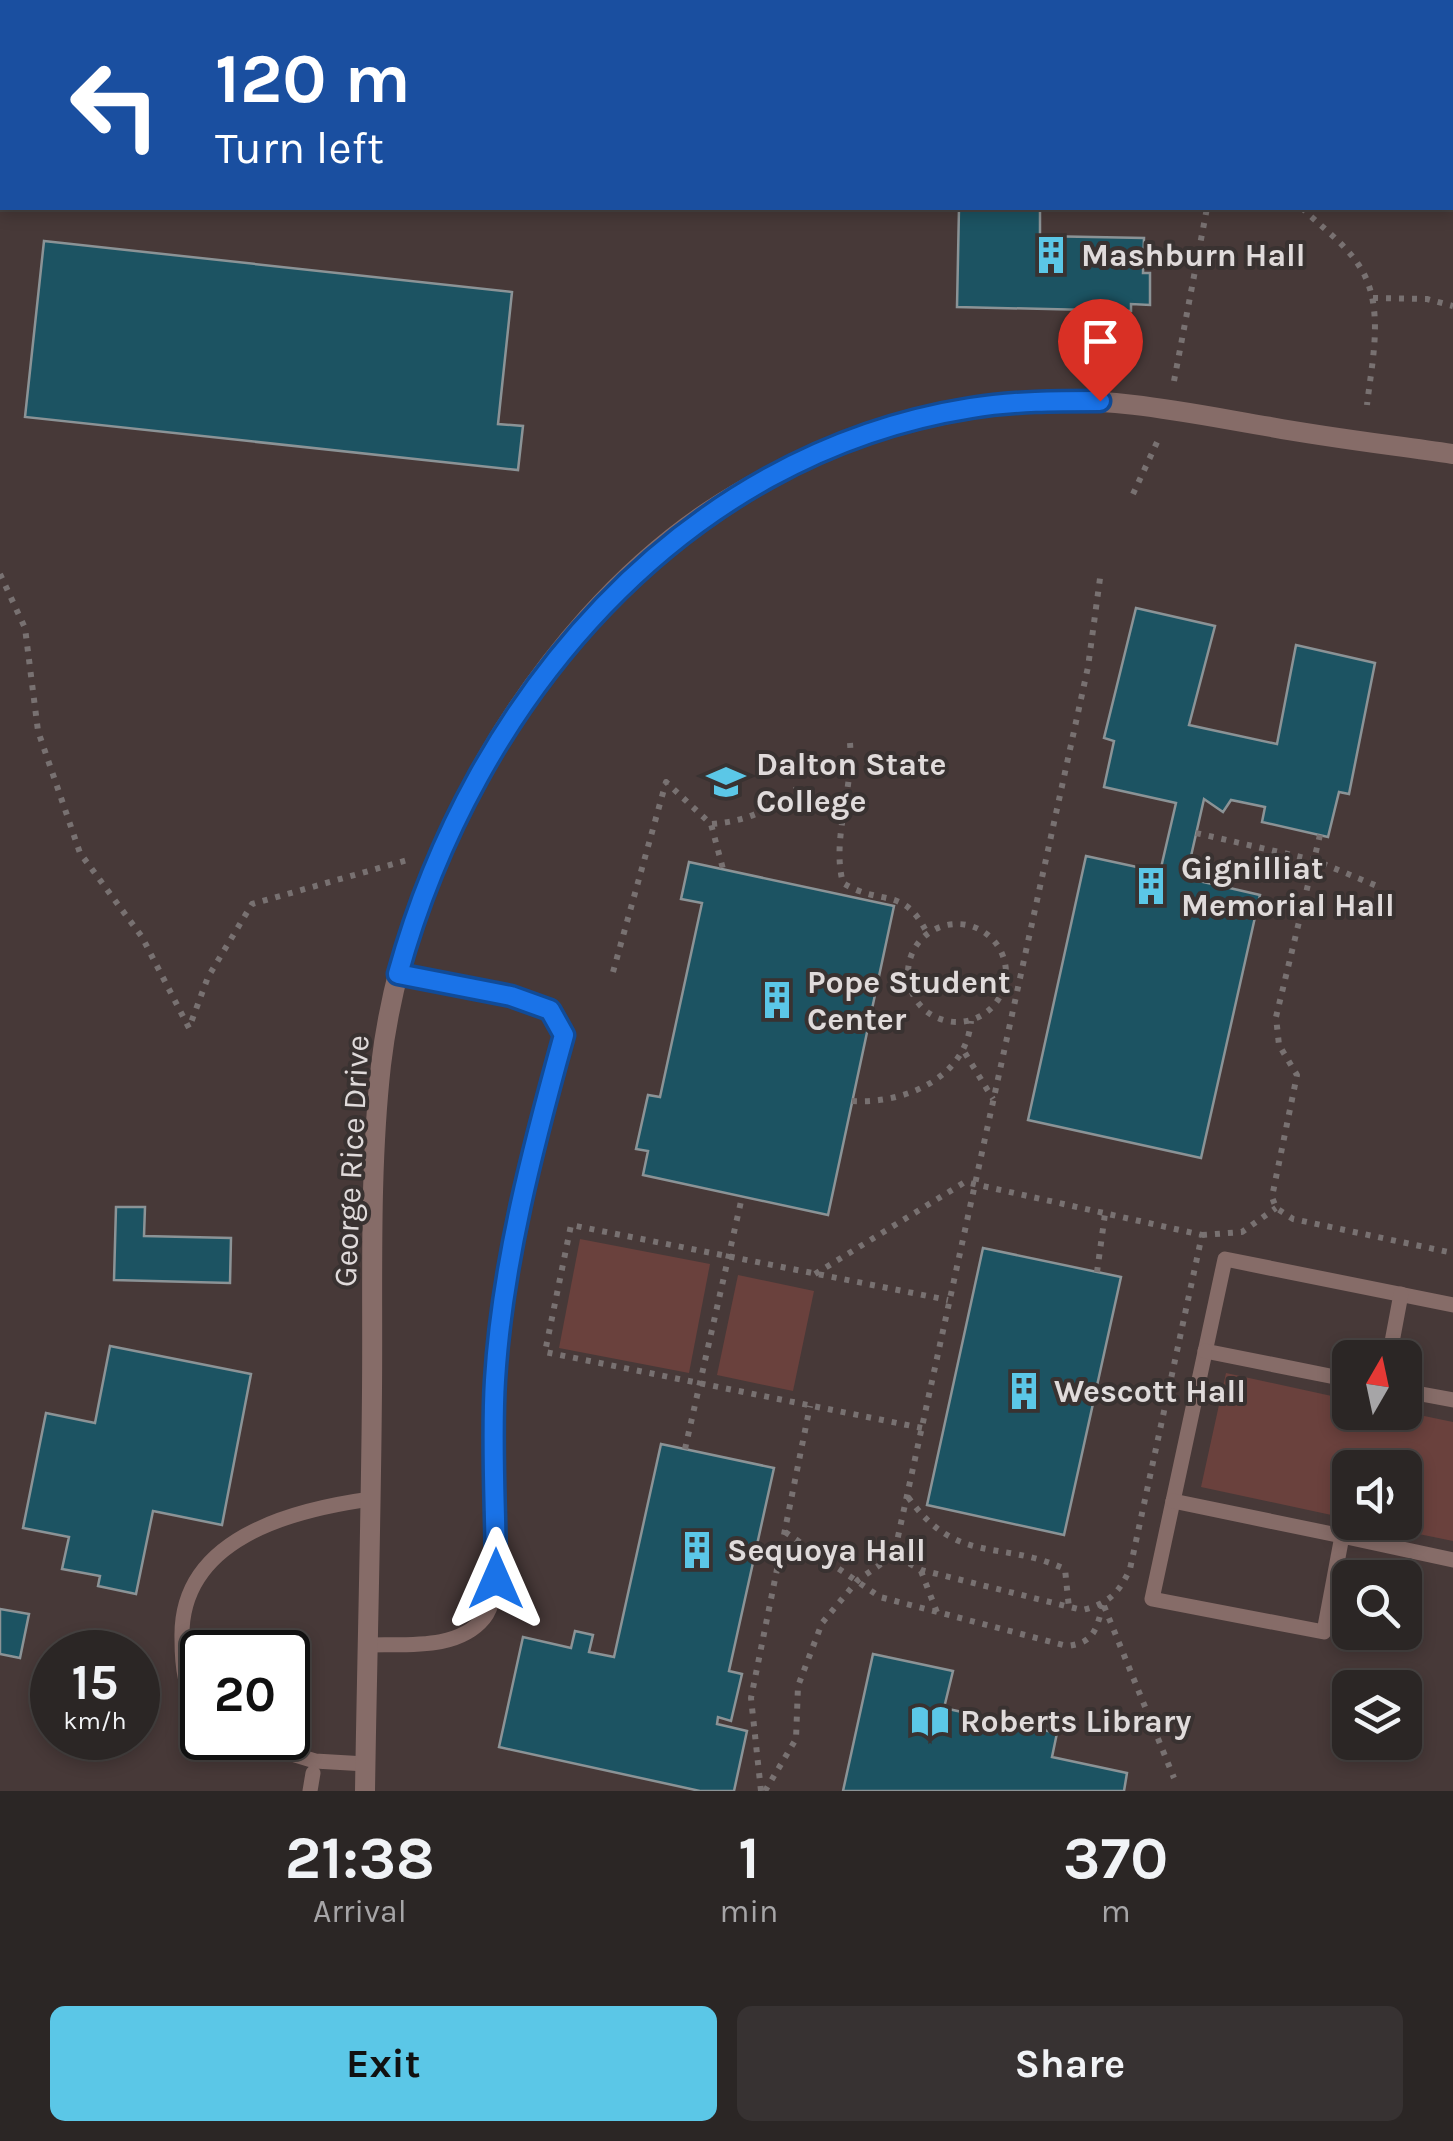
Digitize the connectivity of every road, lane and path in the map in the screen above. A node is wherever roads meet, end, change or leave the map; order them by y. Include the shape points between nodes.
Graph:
1 (1207, 210) edge
2 (1304, 210) edge
3 (1373, 298) junction
4 (1453, 306) edge
5 (1174, 381) dead end
6 (1367, 405) dead end
7 (1159, 438) dead end
8 (1453, 454) edge
9 (1133, 494) dead end
10 (1101, 571) dead end
11 (0, 574) edge
12 (850, 744) dead end
13 (796, 789) dead end
14 (711, 824) junction
15 (1196, 832) dead end
16 (1320, 835) dead end
17 (439, 853) junction
18 (1314, 860) junction
19 (723, 869) dead end
20 (1382, 888) dead end
21 (927, 933) junction
22 (613, 972) dead end
23 (398, 974) junction
24 (971, 1021) junction
25 (965, 1054) junction
26 (993, 1099) junction
27 (852, 1101) dead end
28 (974, 1184) junction
29 (742, 1197) dead end
30 (1276, 1208) junction
31 (1105, 1214) junction
32 (1202, 1235) junction
33 (1453, 1254) edge
34 (728, 1257) junction
35 (1097, 1272) dead end
36 (815, 1274) junction
37 (1401, 1294) junction
38 (948, 1300) junction
39 (1453, 1305) edge
40 (1392, 1340) edge
41 (1205, 1351) junction
42 (1332, 1376) edge
43 (700, 1382) junction
44 (1422, 1394) edge
45 (1453, 1400) edge
46 (810, 1406) junction
47 (922, 1428) junction
48 (685, 1449) dead end
49 (907, 1496) junction
50 (371, 1499) junction
51 (1173, 1501) junction
52 (785, 1532) junction
53 (1332, 1534) edge
54 (1341, 1540) edge
55 (1360, 1540) edge
56 (894, 1555) junction
57 (1453, 1560) edge
58 (920, 1570) junction
59 (858, 1580) junction
60 (1104, 1605) junction
61 (1068, 1608) junction
62 (938, 1616) junction
63 (181, 1630) edge
64 (370, 1646) junction
65 (310, 1759) edge
66 (366, 1764) junction
67 (314, 1773) dead end
68 (1174, 1778) dead end
69 (310, 1791) edge
70 (365, 1791) edge
71 (764, 1791) edge

1 - 5 path
2 - 3 path via 1358,264
3 - 4 path
3 - 6 path
7 - 9 path
8 - 17 street, George Rice Drive via 1100,401 970,408 842,444 709,512 607,601 520,706
10 - 26 path via 1088,668
11 - 17 path via 25,628 38,731 80,853 142,938 190,1028 208,978 252,904
12 - 21 path via 838,865 843,883 902,901
13 - 14 path via 742,822
14 - 19 path
14 - 22 path via 666,782
15 - 18 path
16 - 18 path
17 - 23 street, George Rice Drive
18 - 20 path
18 - 30 path via 1276,1017 1280,1044 1297,1075 1273,1181
21 - 24 path via 909,962 913,996 938,1018
21 - 24 path via 956,923 986,932 997,943 1005,988 987,1013
23 - 50 street, George Rice Drive via 381,1064
23 - 64 lane via 550,1010 564,1035 536,1135 505,1299 495,1380 496,1579 486,1616 463,1637
24 - 25 path
25 - 26 path
25 - 27 path via 896,1100
26 - 28 path
28 - 31 path
28 - 36 path via 956,1184
28 - 38 path
29 - 34 path
30 - 32 path via 1242,1232
30 - 33 path via 1293,1218
31 - 32 path
31 - 35 path
32 - 60 path via 1130,1569
34 - 36 path
34 - 43 path
34 - 43 path via 571,1225 545,1352
36 - 38 path
37 - 39 lane
37 - 40 lane
37 - 41 lane via 1225,1259
38 - 47 path
41 - 42 lane
41 - 51 lane
43 - 46 path
43 - 48 path
44 - 45 lane
46 - 47 path
46 - 52 path
47 - 49 path
49 - 56 path
49 - 61 path via 946,1537 1065,1569
50 - 63 lane via 330,1505 228,1542 188,1591
50 - 64 street, George Rice Drive
51 - 53 lane
51 - 54 lane via 1152,1599 1324,1632
52 - 59 path
52 - 71 path via 750,1698
55 - 57 lane
56 - 58 path
56 - 59 path
58 - 61 path
58 - 62 path
59 - 62 path via 880,1597
59 - 71 path via 822,1623 806,1658 796,1739
60 - 61 path
60 - 62 path via 1095,1636 1067,1646
60 - 68 path
64 - 66 street, George Rice Drive
65 - 66 lane
66 - 70 street, George Rice Drive
67 - 69 lane

